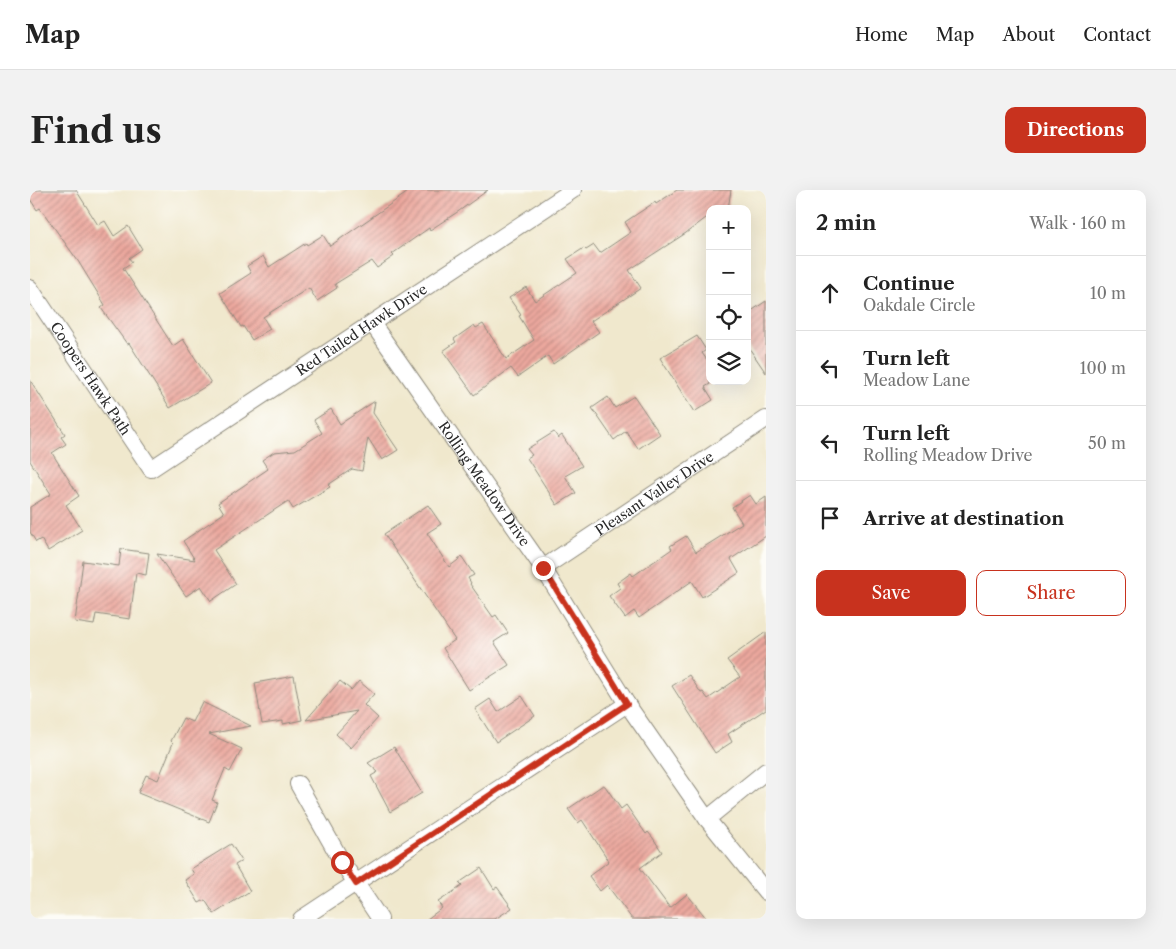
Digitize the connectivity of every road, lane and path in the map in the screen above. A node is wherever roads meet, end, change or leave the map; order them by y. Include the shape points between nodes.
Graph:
1 (573, 190) edge
2 (30, 288) edge
3 (372, 323) junction
4 (766, 419) edge
5 (151, 470) joint
6 (543, 568) junction
7 (627, 704) junction
8 (766, 771) edge
9 (298, 784) dead end
10 (707, 819) junction
11 (356, 884) junction
12 (766, 892) edge
13 (301, 919) edge
14 (380, 919) edge

1 - 3 street, Red Tailed Hawk Drive
2 - 5 street, Coopers Hawk Path
3 - 5 street, Red Tailed Hawk Drive
3 - 6 street, Rolling Meadow Drive
4 - 6 street, Pleasant Valley Drive
6 - 7 street, Rolling Meadow Drive
7 - 10 street, Rolling Meadow Drive
7 - 11 street
8 - 10 street
9 - 11 street
10 - 12 street, Rolling Meadow Drive
11 - 13 street
11 - 14 street

